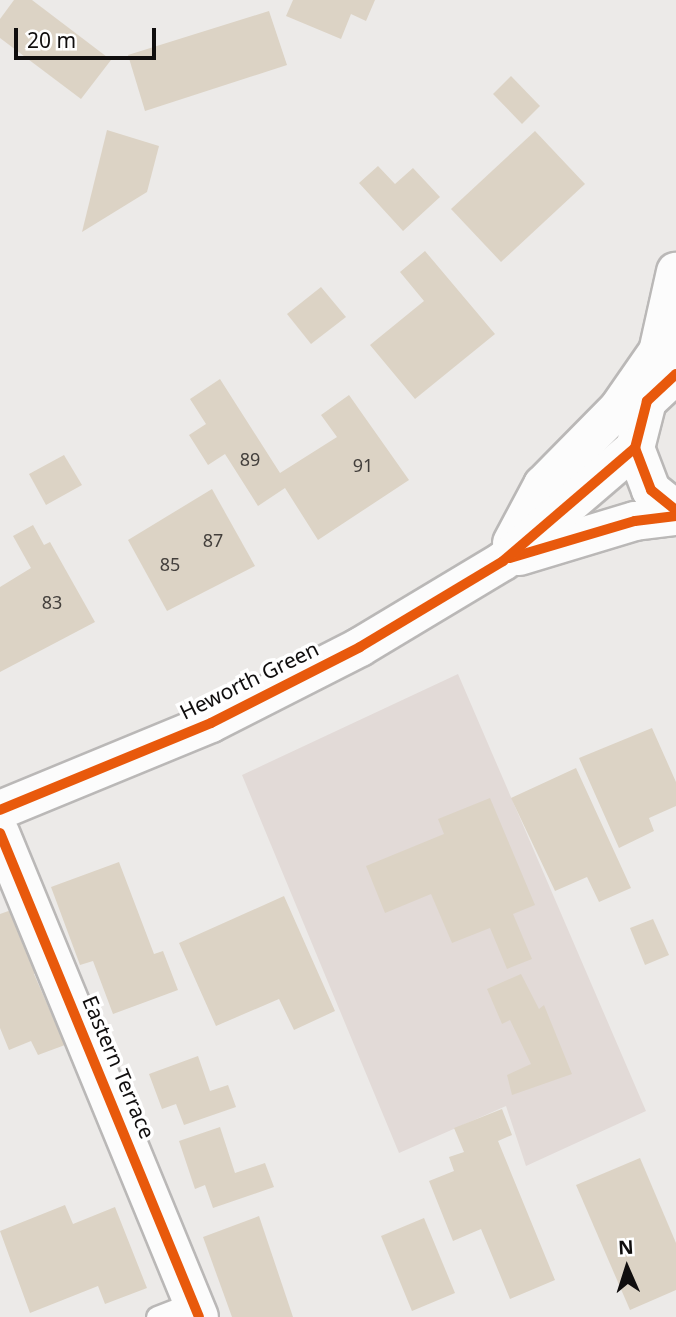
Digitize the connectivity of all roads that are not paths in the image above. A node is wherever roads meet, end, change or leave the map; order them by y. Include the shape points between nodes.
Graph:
1 (676, 272) edge
2 (667, 364) edge
3 (635, 448) junction
4 (676, 510) edge
5 (676, 516) edge
6 (503, 561) junction
7 (0, 810) edge
8 (0, 833) edge
9 (197, 1310) edge
10 (157, 1317) edge

1 - 2 main road
2 - 3 main road via 647,401
2 - 6 main road via 543,485
3 - 4 main road via 651,490
3 - 6 main road, Heworth Green
5 - 6 main road, Heworth Green via 635,522
6 - 7 main road, Heworth Green via 360,647 211,723
8 - 9 main road, Eastern Terrace
9 - 10 lane

